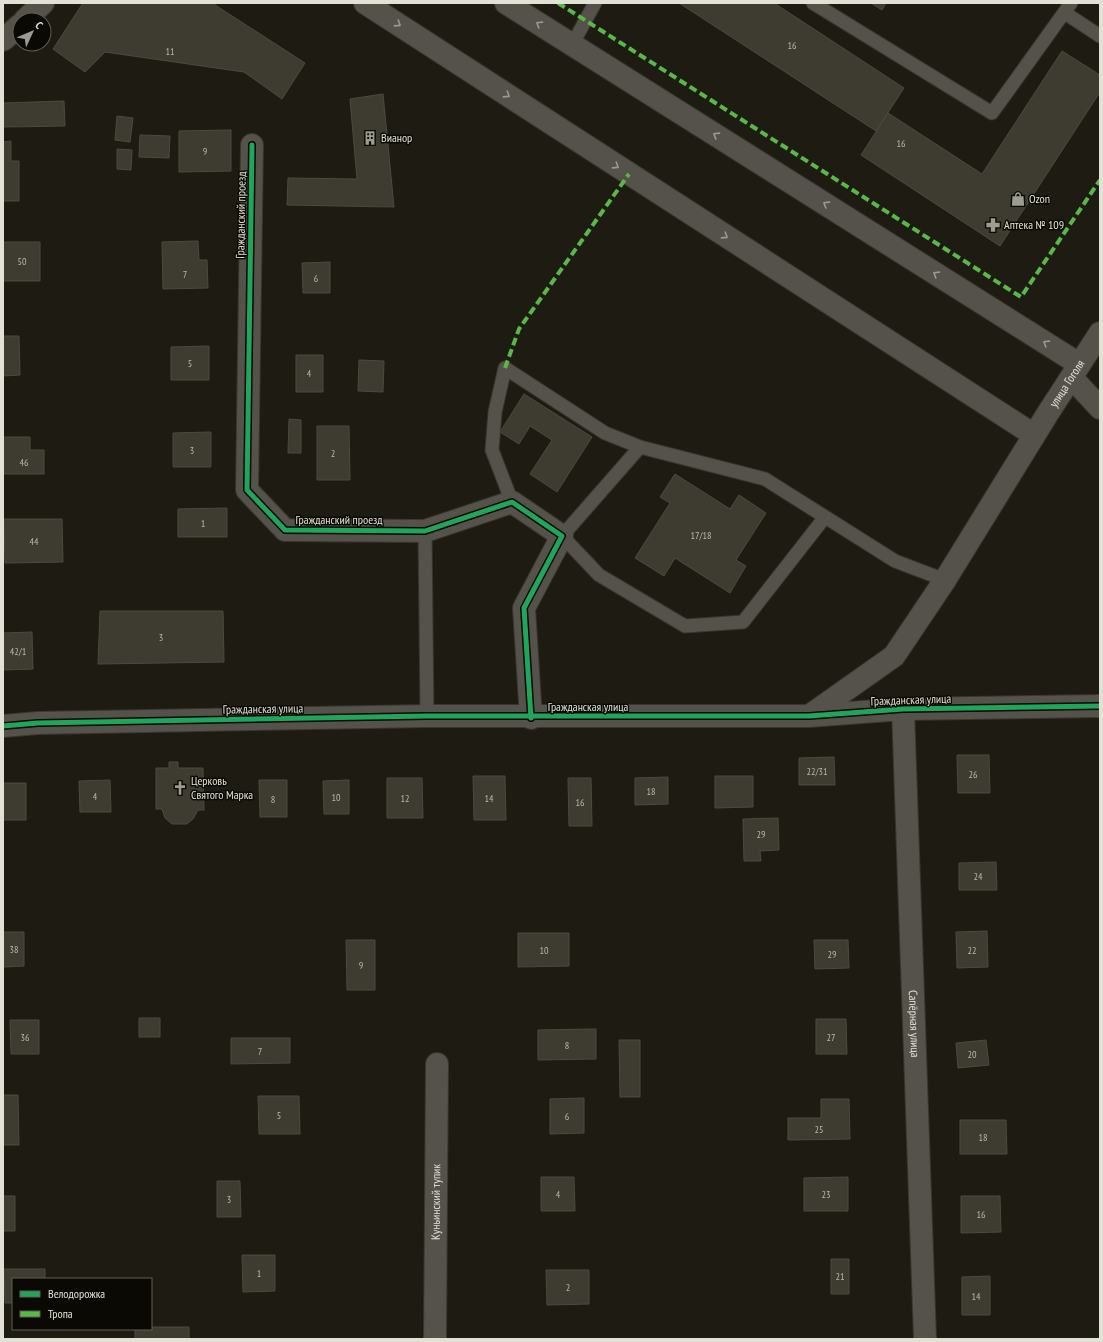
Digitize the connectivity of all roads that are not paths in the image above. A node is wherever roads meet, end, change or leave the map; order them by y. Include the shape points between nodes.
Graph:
1 (43, 3) edge
2 (365, 3) edge
3 (506, 3) edge
4 (594, 3) edge
5 (812, 3) edge
6 (1068, 8) edge
7 (33, 12) edge
8 (12, 32) edge
9 (1100, 36) edge
10 (3, 40) edge
11 (572, 45) junction
12 (252, 146) dead end
13 (1100, 333) edge
14 (1075, 371) junction
15 (1100, 408) edge
16 (1034, 435) junction
17 (640, 447) junction
18 (512, 502) junction
19 (825, 517) junction
20 (425, 531) junction
21 (562, 536) junction
22 (945, 580) junction
23 (1100, 706) edge
24 (902, 709) junction
25 (427, 716) junction
26 (809, 716) junction
27 (531, 718) junction
28 (3, 726) edge
29 (437, 1064) dead end
30 (435, 1339) edge
31 (925, 1339) edge

1 - 7 street
2 -> 16 street
11 -> 3 street
4 - 11 lane
5 - 6 lane via 992,113
6 - 9 lane
8 - 10 street
14 -> 11 street
12 - 20 street, Гражданский проезд via 247,490 285,530
13 - 14 street, улица Гоголя
14 - 15 street
14 - 16 street, улица Гоголя
16 - 22 street, улица Гоголя
17 - 18 lane via 605,433 506,368 495,412 492,450
17 - 19 lane via 765,479
17 - 21 lane
18 - 20 street, Гражданский проезд
18 - 21 street
19 - 21 lane via 743,622 685,626 600,576
19 - 22 lane via 895,561
20 - 25 lane
21 - 27 street via 524,608
22 - 26 street, улица Гоголя via 894,656
23 - 24 street, Гражданская улица
24 - 26 street, Гражданская улица
24 - 31 street, Сапёрная улица
25 - 27 street, Гражданская улица
25 - 28 street, Гражданская улица via 38,723
26 - 27 street, Гражданская улица
29 - 30 street, Куньинский тупик

